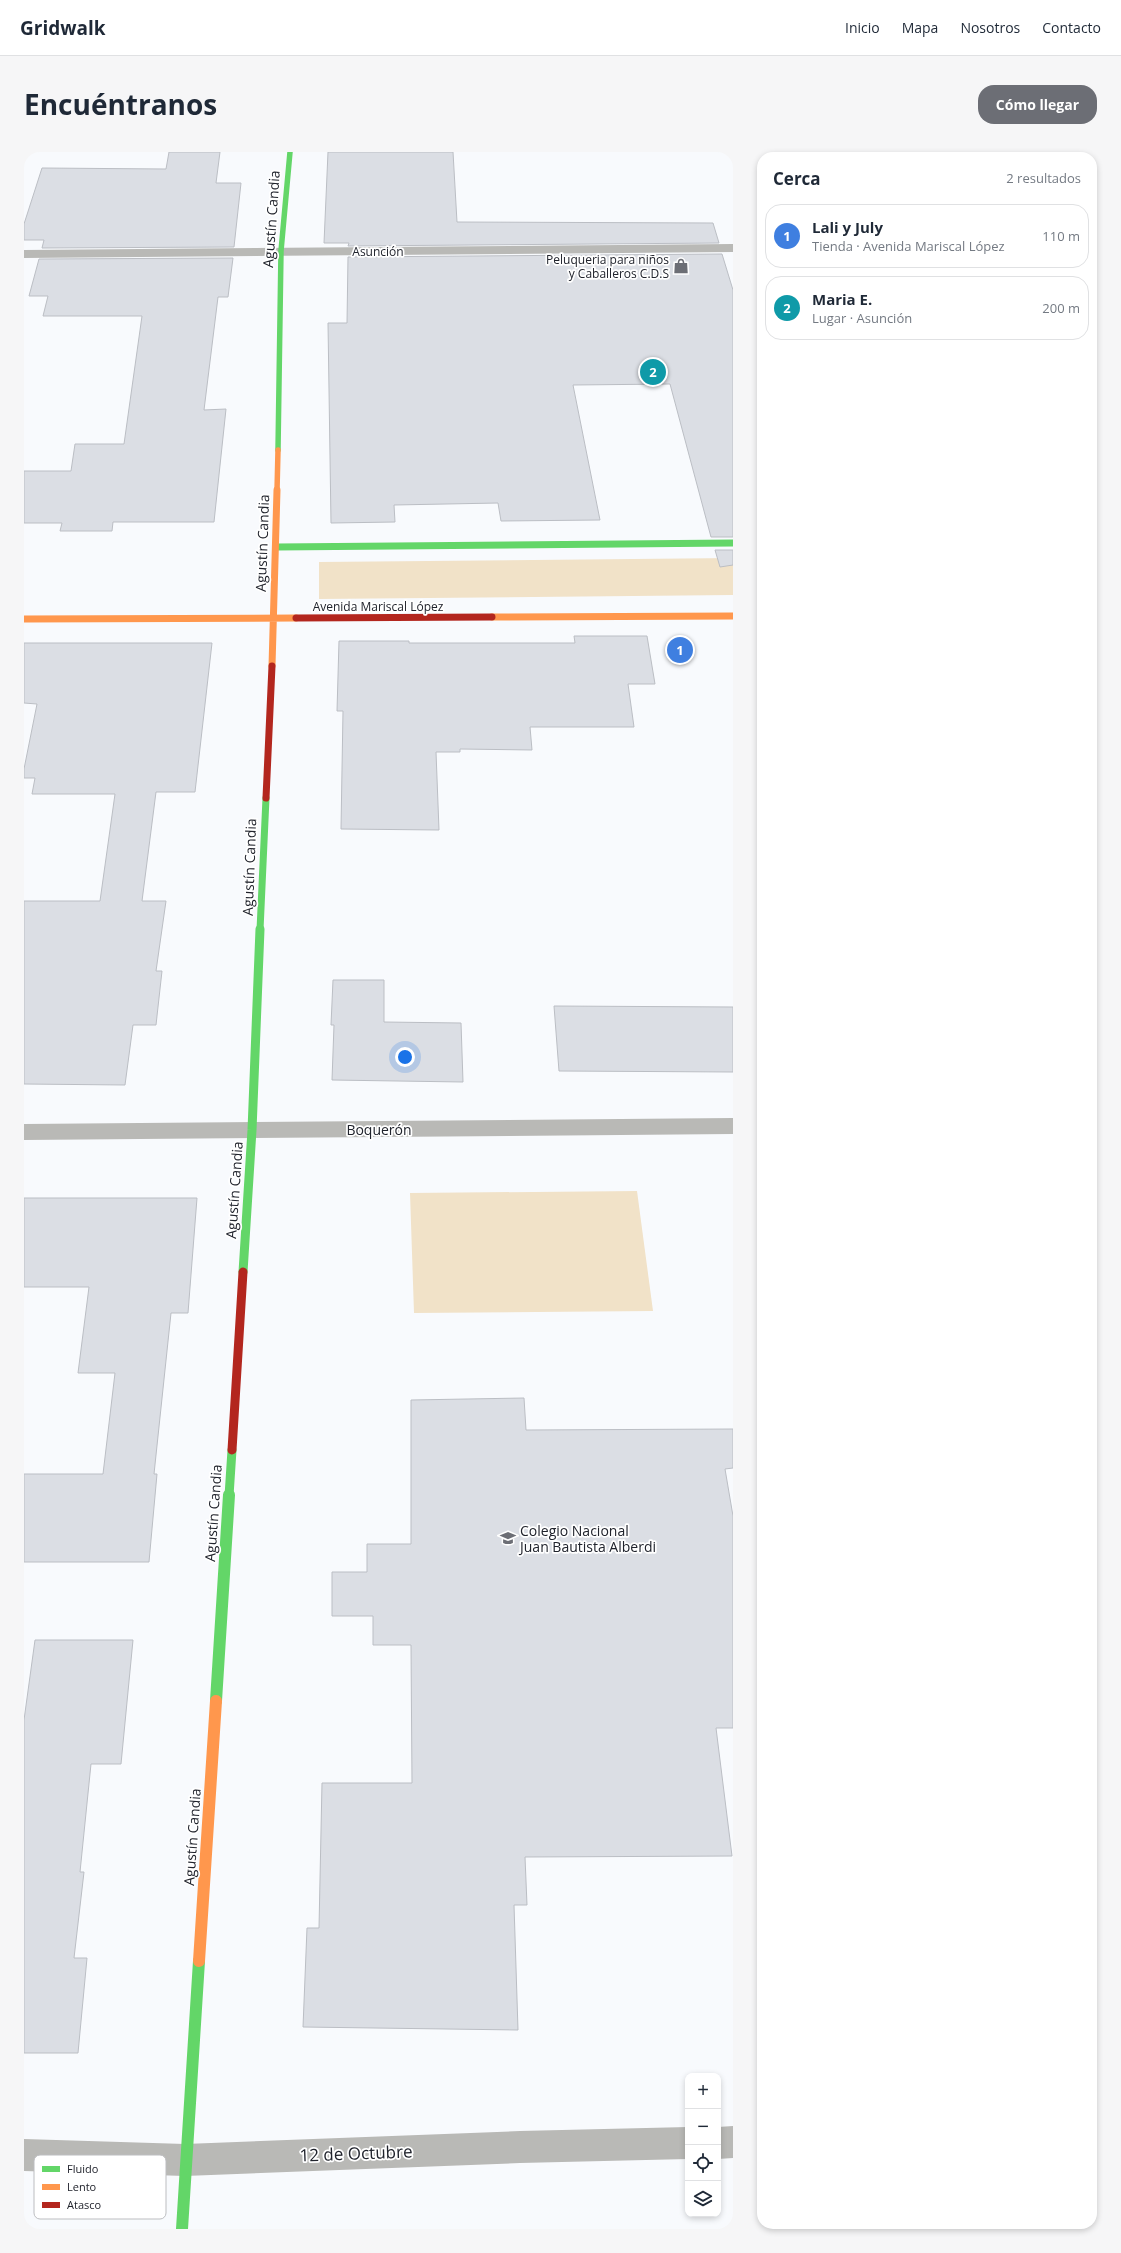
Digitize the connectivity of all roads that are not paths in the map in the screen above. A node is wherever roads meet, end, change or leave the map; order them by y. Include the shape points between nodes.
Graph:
1 (290, 152) edge
2 (733, 248) edge
3 (281, 251) junction
4 (24, 254) edge
5 (733, 543) edge
6 (277, 546) junction
7 (733, 616) edge
8 (274, 618) junction
9 (24, 619) edge
10 (733, 1126) edge
11 (252, 1130) junction
12 (24, 1132) edge
13 (733, 2142) edge
14 (685, 2143) edge
15 (721, 2143) edge
16 (24, 2155) edge
17 (34, 2155) edge
18 (166, 2159) edge
19 (185, 2160) junction
20 (182, 2229) edge

1 - 3 street, Agustín Candia
2 - 3 street, Asunción
3 - 4 street, Asunción
3 - 6 street, Agustín Candia
5 - 6 street
6 - 8 street, Agustín Candia
7 - 8 street, Avenida Mariscal López
8 - 9 street, Avenida Mariscal López
8 - 11 street, Agustín Candia
10 - 11 street, Boquerón
11 - 12 street, Boquerón
11 - 19 street, Agustín Candia
13 - 15 street
14 - 19 street, 12 de Octubre
16 - 17 street, 12 de Octubre
18 - 19 street, 12 de Octubre
19 - 20 street, Agustín Candia

